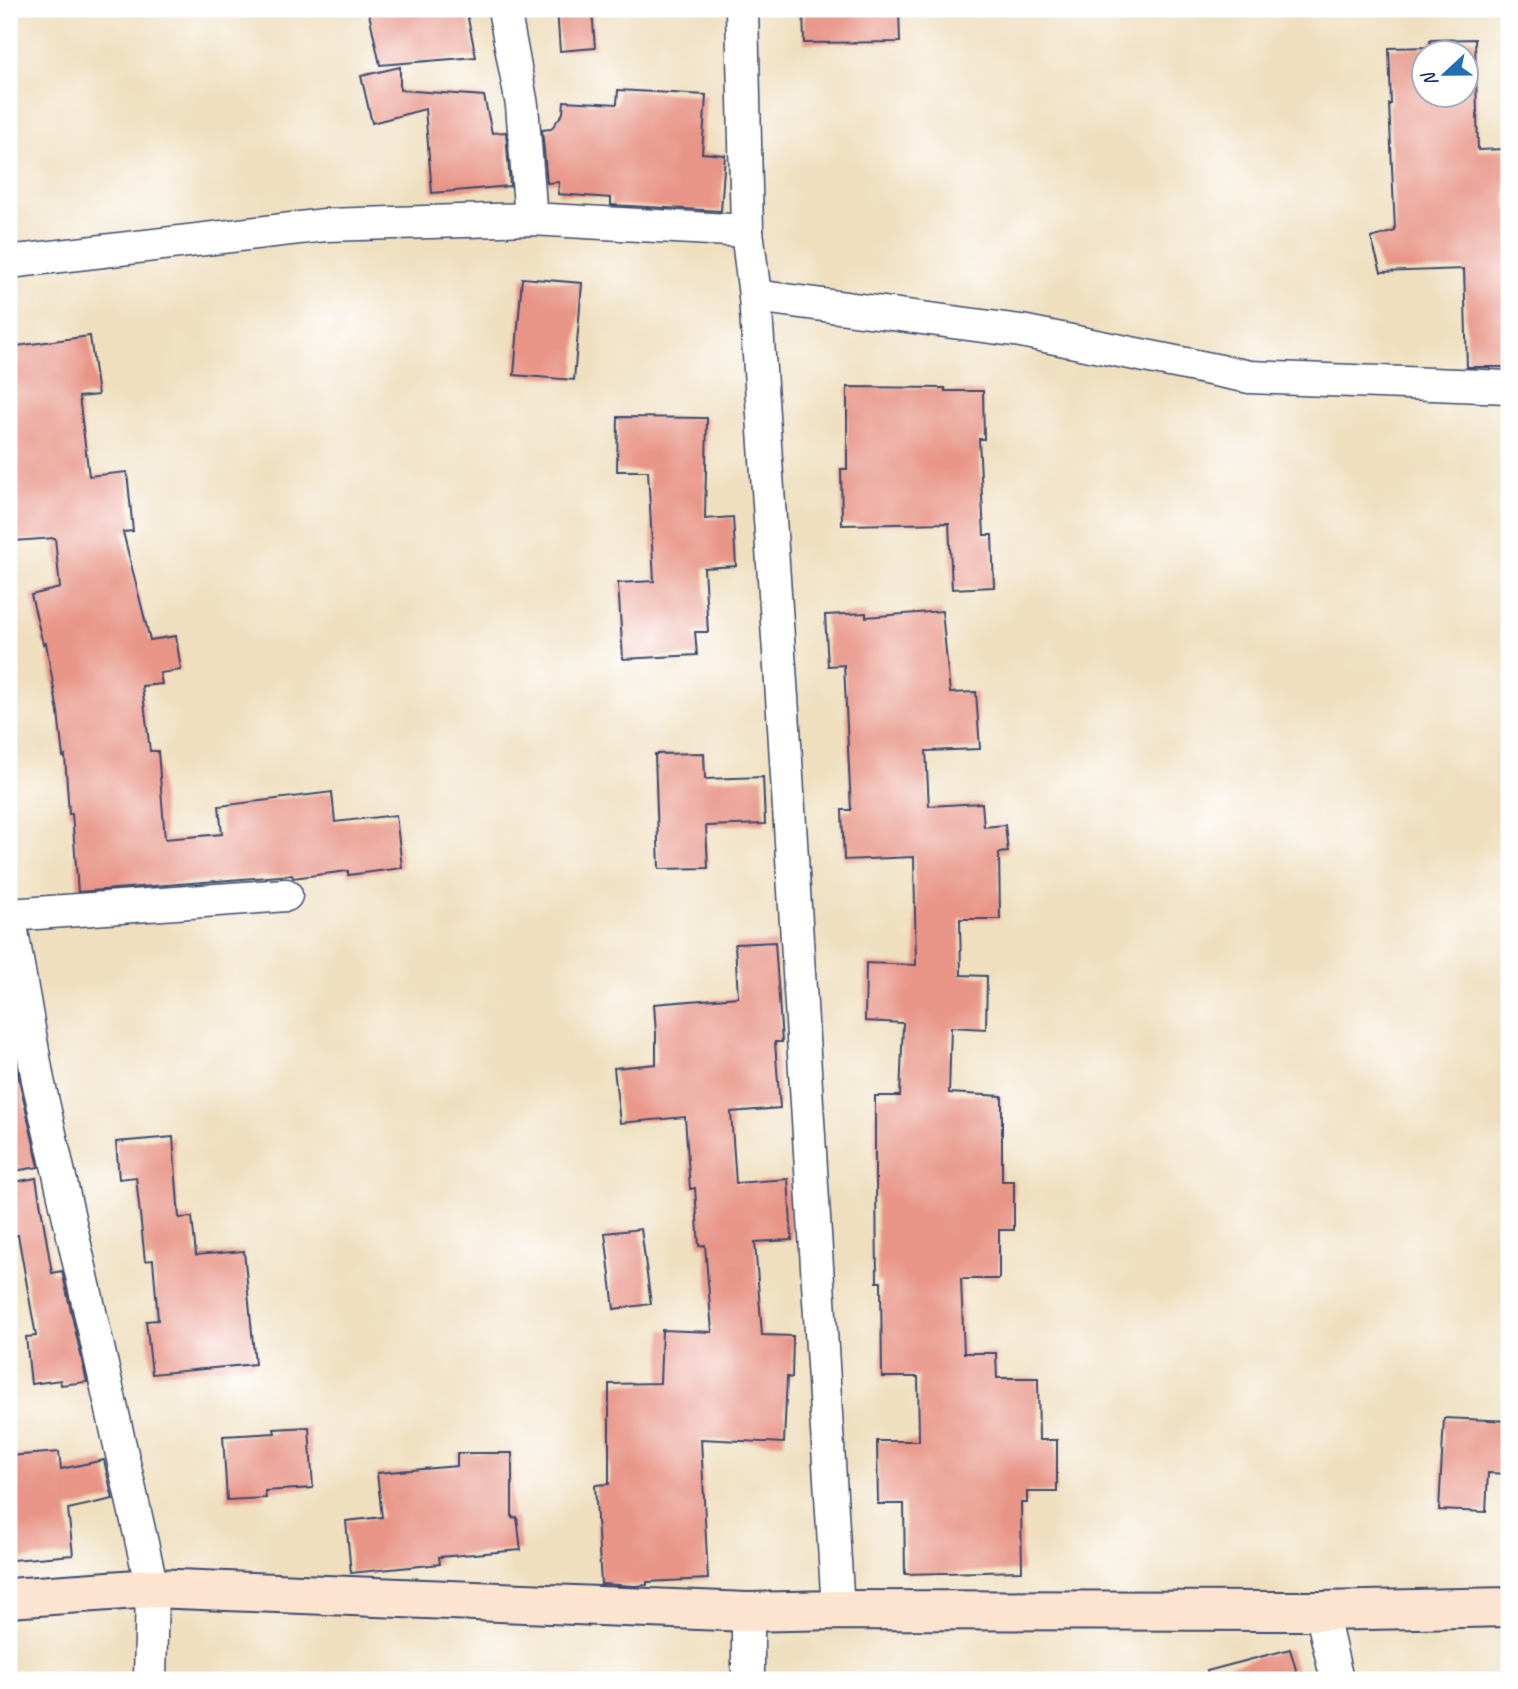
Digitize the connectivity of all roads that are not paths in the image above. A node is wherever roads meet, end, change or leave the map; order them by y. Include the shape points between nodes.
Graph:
1 (504, 9) edge
2 (742, 9) edge
3 (531, 219) junction
4 (747, 231) junction
5 (9, 262) edge
6 (755, 296) junction
7 (1509, 387) edge
8 (286, 895) dead end
9 (9, 915) edge
10 (152, 1588) junction
11 (9, 1598) edge
12 (1509, 1607) edge
13 (838, 1610) junction
14 (1321, 1611) junction
15 (748, 1612) junction
16 (150, 1680) edge
17 (748, 1680) edge
18 (1337, 1680) edge

1 - 3 street via 522,105
2 - 4 street
3 - 4 street
3 - 5 street via 325,225
4 - 6 street
6 - 7 street via 1021,331 1250,377
6 - 13 street
8 - 9 street
9 - 10 street via 38,1080
10 - 11 street
10 - 15 street
10 - 16 street
12 - 14 street
13 - 14 street
13 - 15 street
14 - 18 street
15 - 17 street

